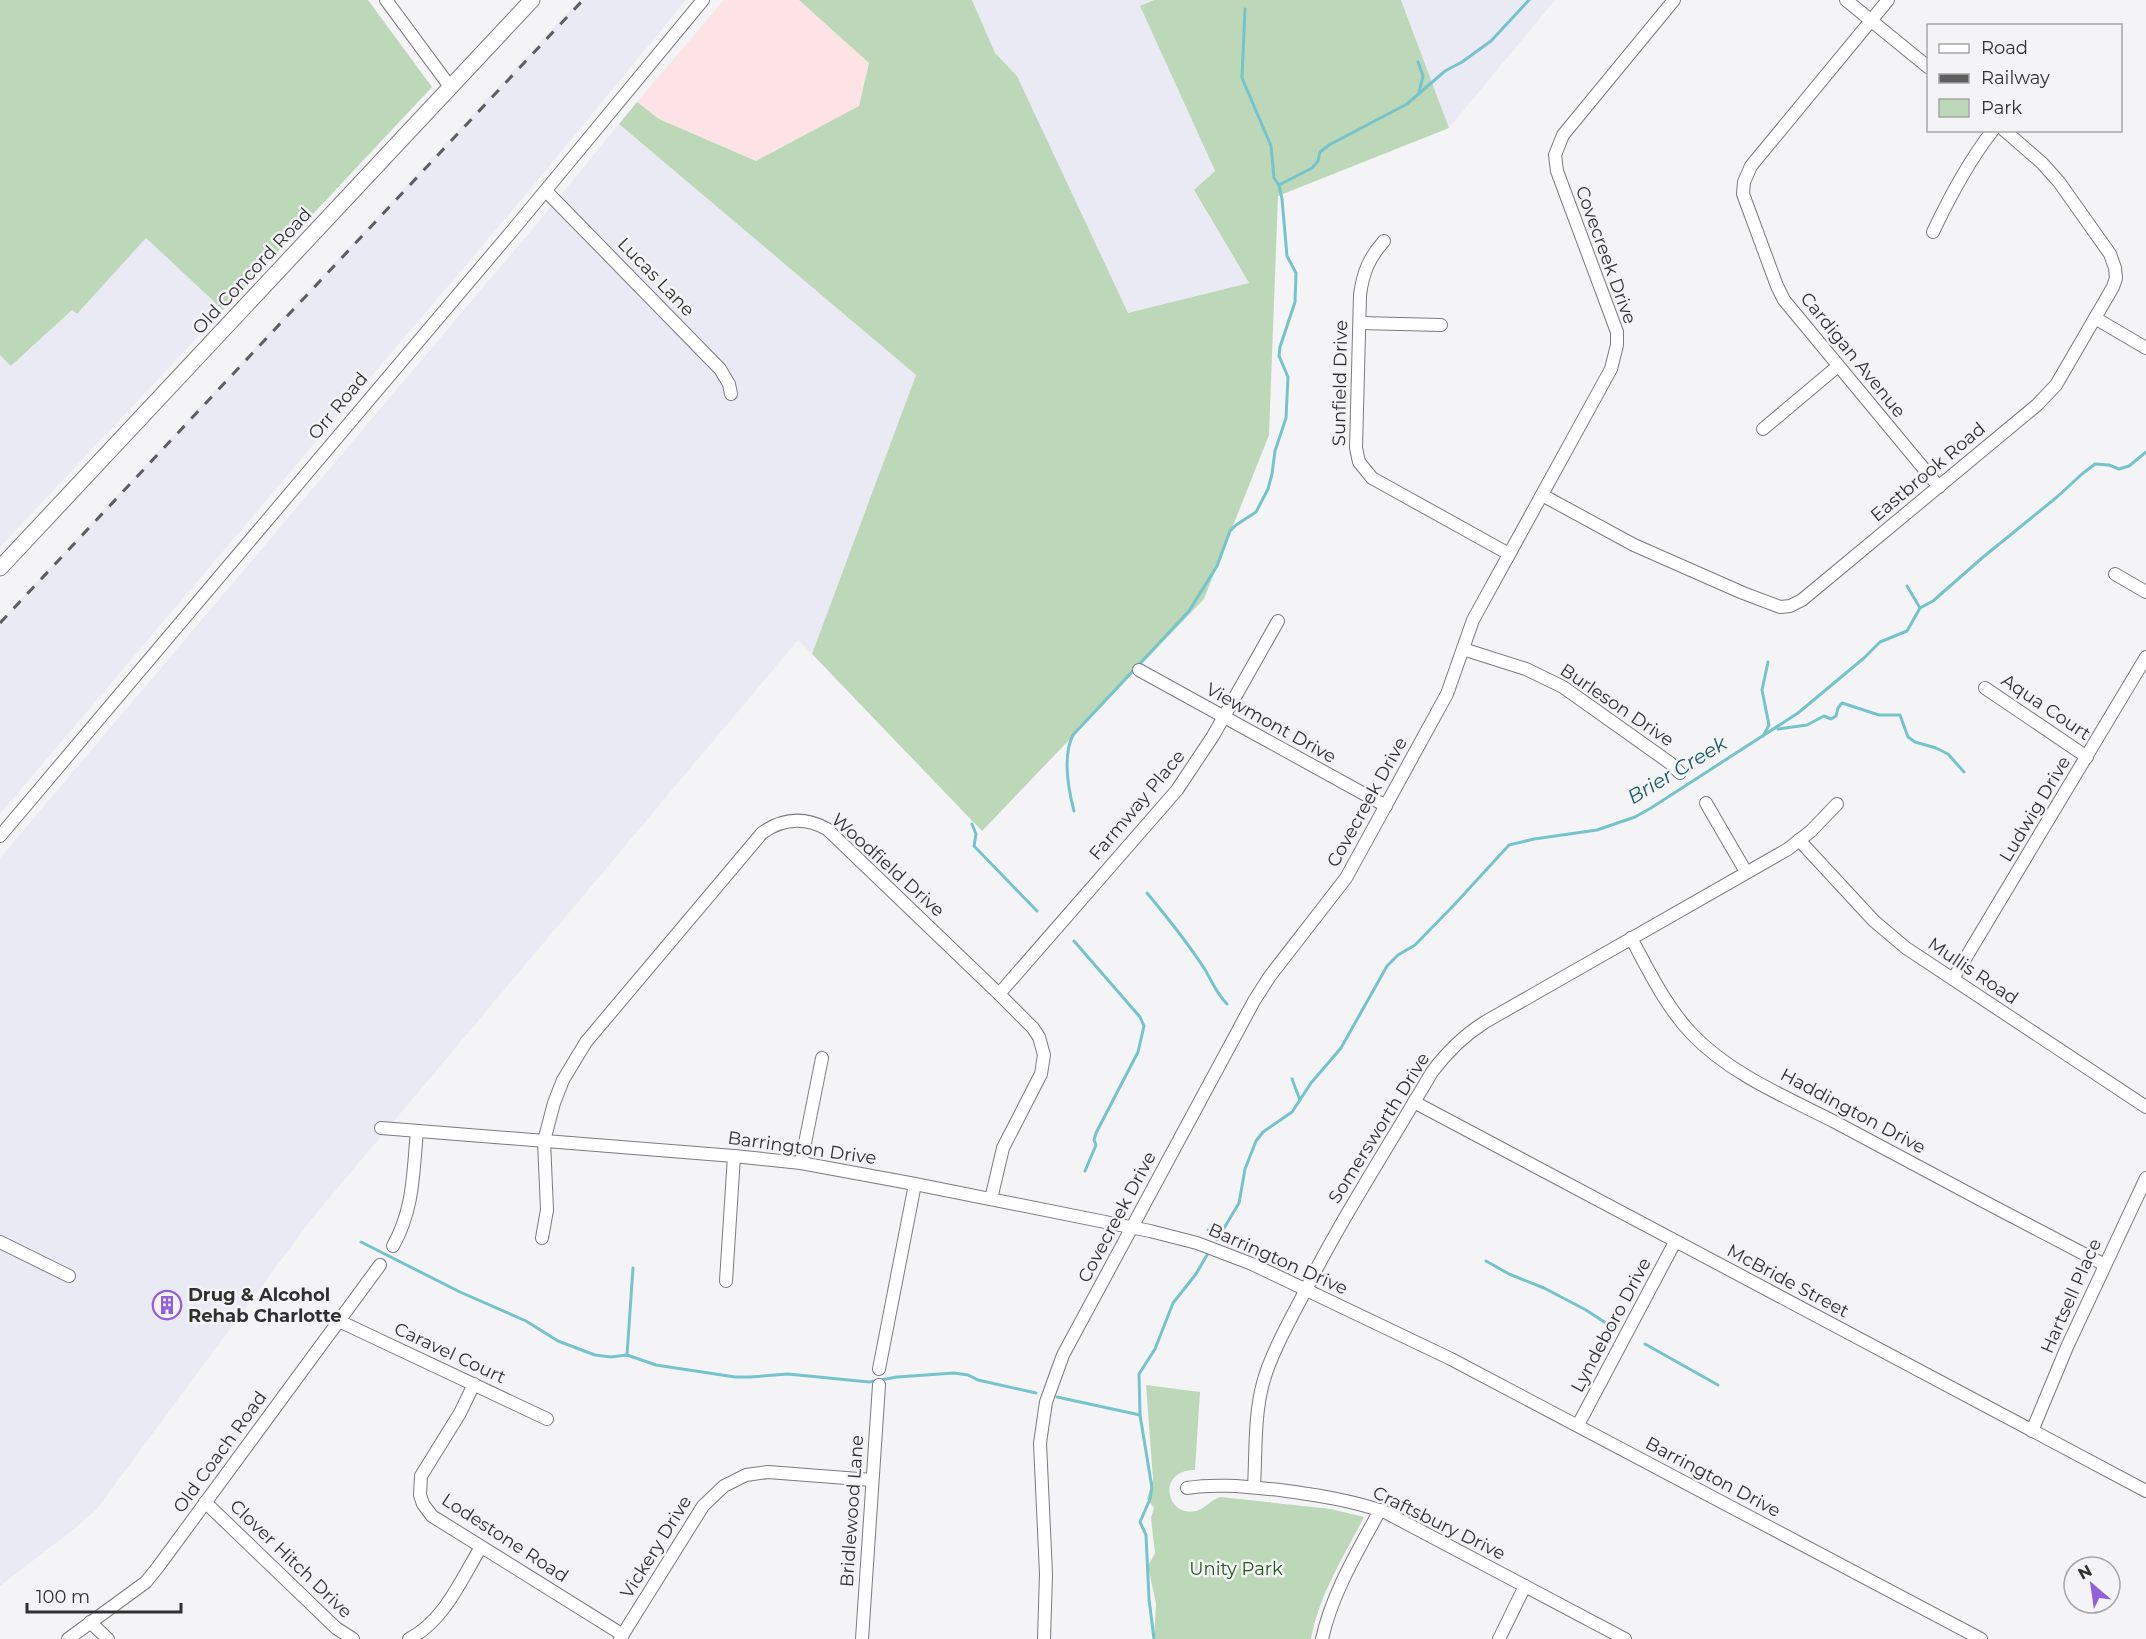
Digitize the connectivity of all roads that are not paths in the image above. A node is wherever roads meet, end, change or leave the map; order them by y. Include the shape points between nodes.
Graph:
1 (386, 0) edge
2 (532, 0) edge
3 (703, 0) edge
4 (1674, 0) edge
5 (1846, 0) edge
6 (1888, 0) edge
7 (1871, 21) junction
8 (1927, 65) edge
9 (451, 88) junction
10 (1992, 132) edge
11 (2006, 132) edge
12 (546, 190) junction
13 (1932, 232) dead end
14 (1384, 241) dead end
15 (2095, 318) junction
16 (1360, 323) junction
17 (1441, 325) dead end
18 (2146, 348) edge
19 (1838, 366) junction
20 (731, 394) dead end
21 (1763, 429) dead end
22 (1939, 487) junction
23 (1542, 495) junction
24 (1509, 554) junction
25 (0, 568) edge
26 (2115, 574) dead end
27 (2146, 592) edge
28 (1278, 621) dead end
29 (1463, 649) junction
30 (2146, 657) edge
31 (1139, 670) dead end
32 (1985, 688) dead end
33 (1224, 718) junction
34 (2087, 757) junction
35 (1680, 773) dead end
36 (1706, 803) dead end
37 (1837, 804) dead end
38 (1386, 806) junction
39 (0, 836) edge
40 (1800, 840) junction
41 (1746, 872) junction
42 (1630, 939) junction
43 (1953, 980) junction
44 (999, 994) junction
45 (822, 1058) dead end
46 (1414, 1102) junction
47 (2146, 1107) edge
48 (381, 1128) dead end
49 (417, 1131) junction
50 (544, 1141) junction
51 (734, 1156) junction
52 (801, 1163) junction
53 (2146, 1178) edge
54 (915, 1184) junction
55 (991, 1199) junction
56 (1132, 1227) junction
57 (542, 1238) dead end
58 (0, 1242) edge
59 (1675, 1242) junction
60 (393, 1246) dead end
61 (380, 1264) dead end
62 (2105, 1265) junction
63 (69, 1276) dead end
64 (726, 1281) dead end
65 (1306, 1289) junction
66 (339, 1321) junction
67 (879, 1369) dead end
68 (474, 1384) junction
69 (879, 1385) dead end
70 (547, 1419) dead end
71 (1578, 1425) junction
72 (2032, 1431) junction
73 (872, 1480) junction
74 (1254, 1487) junction
75 (1186, 1488) dead end
76 (2146, 1491) edge
77 (205, 1502) junction
78 (1380, 1510) junction
79 (481, 1547) junction
80 (1525, 1586) junction
81 (90, 1622) junction
82 (621, 1637) edge
83 (68, 1639) edge
84 (108, 1639) edge
85 (353, 1639) edge
86 (409, 1639) edge
87 (862, 1639) edge
88 (1044, 1639) edge
89 (1322, 1639) edge
90 (1498, 1639) edge
91 (1624, 1639) edge
92 (1981, 1639) edge

1 - 9 street
2 - 9 street, Old Concord Road
3 - 12 street, Orr Road
4 - 23 street, Covecreek Drive via 1563,135 1555,155 1557,171 1613,319 1617,345 1611,369
5 - 7 street
6 - 7 street, Cardigan Avenue
7 - 8 street
7 - 19 street, Cardigan Avenue via 1751,166 1743,188 1784,300
9 - 25 street, Old Concord Road
10 - 13 street via 1968,165
11 - 15 street, Eastbrook Road via 2059,182 2112,258 2116,278
12 - 20 street, Lucas Lane via 720,369
12 - 39 street, Orr Road
14 - 16 street, Sunfield Drive via 1364,272
15 - 18 street
15 - 22 street, Eastbrook Road via 2037,405
16 - 17 street
16 - 24 street, Sunfield Drive via 1356,448 1359,462 1372,478
19 - 21 street
19 - 22 street, Cardigan Avenue
22 - 23 street, Eastbrook Road via 1802,600 1780,607 1634,545
23 - 24 street, Covecreek Drive
24 - 29 street, Covecreek Drive via 1473,620
26 - 27 street
28 - 33 street, Farmway Place
29 - 35 street, Burleson Drive via 1563,687
29 - 38 street, Covecreek Drive via 1447,694
30 - 34 street, Ludwig Drive
31 - 33 street, Viewmont Drive
32 - 34 street, Aqua Court
33 - 38 street, Viewmont Drive
33 - 44 street, Farmway Place via 1177,790
34 - 43 street, Ludwig Drive
36 - 41 street
37 - 40 street, Somersworth Drive
38 - 56 street, Covecreek Drive via 1346,878 1254,1001
40 - 41 street, Somersworth Drive
40 - 43 street, Mullis Road via 1874,921
41 - 42 street, Somersworth Drive
42 - 46 street, Somersworth Drive via 1476,1028 1444,1056
42 - 62 street, Haddington Drive via 1678,1018 1705,1047 1727,1063
43 - 47 street, Mullis Road
44 - 50 street, Woodfield Drive via 827,829 801,820 775,825 762,833 586,1042 563,1080
44 - 55 street, Woodfield Drive via 1039,1037 1044,1062 1003,1148
45 - 52 street
46 - 59 street, McBride Street
46 - 65 street, Somersworth Drive
48 - 49 street, Barrington Drive
49 - 50 street, Barrington Drive
49 - 60 street via 410,1208
50 - 51 street, Barrington Drive
50 - 57 street, Woodfield Drive via 548,1210
51 - 52 street, Barrington Drive
51 - 64 street
52 - 54 street, Barrington Drive
53 - 62 street, Hartsell Place
54 - 55 street, Barrington Drive
54 - 67 street
55 - 56 street, Barrington Drive
56 - 65 street, Barrington Drive via 1211,1248
56 - 88 street, Covecreek Drive via 1063,1355 1043,1416 1040,1443 1046,1574
58 - 63 street
59 - 71 street, Lyndeboro Drive
59 - 72 street, McBride Street
61 - 66 street, Old Coach Road
62 - 72 street, Hartsell Place
65 - 71 street, Barrington Drive
65 - 74 street, Somersworth Drive via 1263,1380
66 - 68 street, Caravel Court
66 - 77 street, Old Coach Road
68 - 70 street, Caravel Court
68 - 79 street, Lodestone Road via 425,1466 419,1485 423,1504 432,1516
69 - 73 street, Bridlewood Lane
71 - 92 street, Barrington Drive
72 - 76 street, McBride Street
73 - 82 street, Vickery Drive via 768,1472 746,1475 724,1486 703,1506
73 - 87 street, Bridlewood Lane
74 - 75 street, Craftsbury Drive via 1210,1484
74 - 78 street, Craftsbury Drive via 1332,1497
77 - 81 street, Old Coach Road via 146,1582
77 - 85 street, Clover Hitch Drive via 336,1628
78 - 80 street, Craftsbury Drive
78 - 89 street via 1341,1585
79 - 82 street, Lodestone Road
79 - 86 street via 437,1618
80 - 90 street
80 - 91 street, Craftsbury Drive
81 - 83 street, Old Coach Road
81 - 84 street

